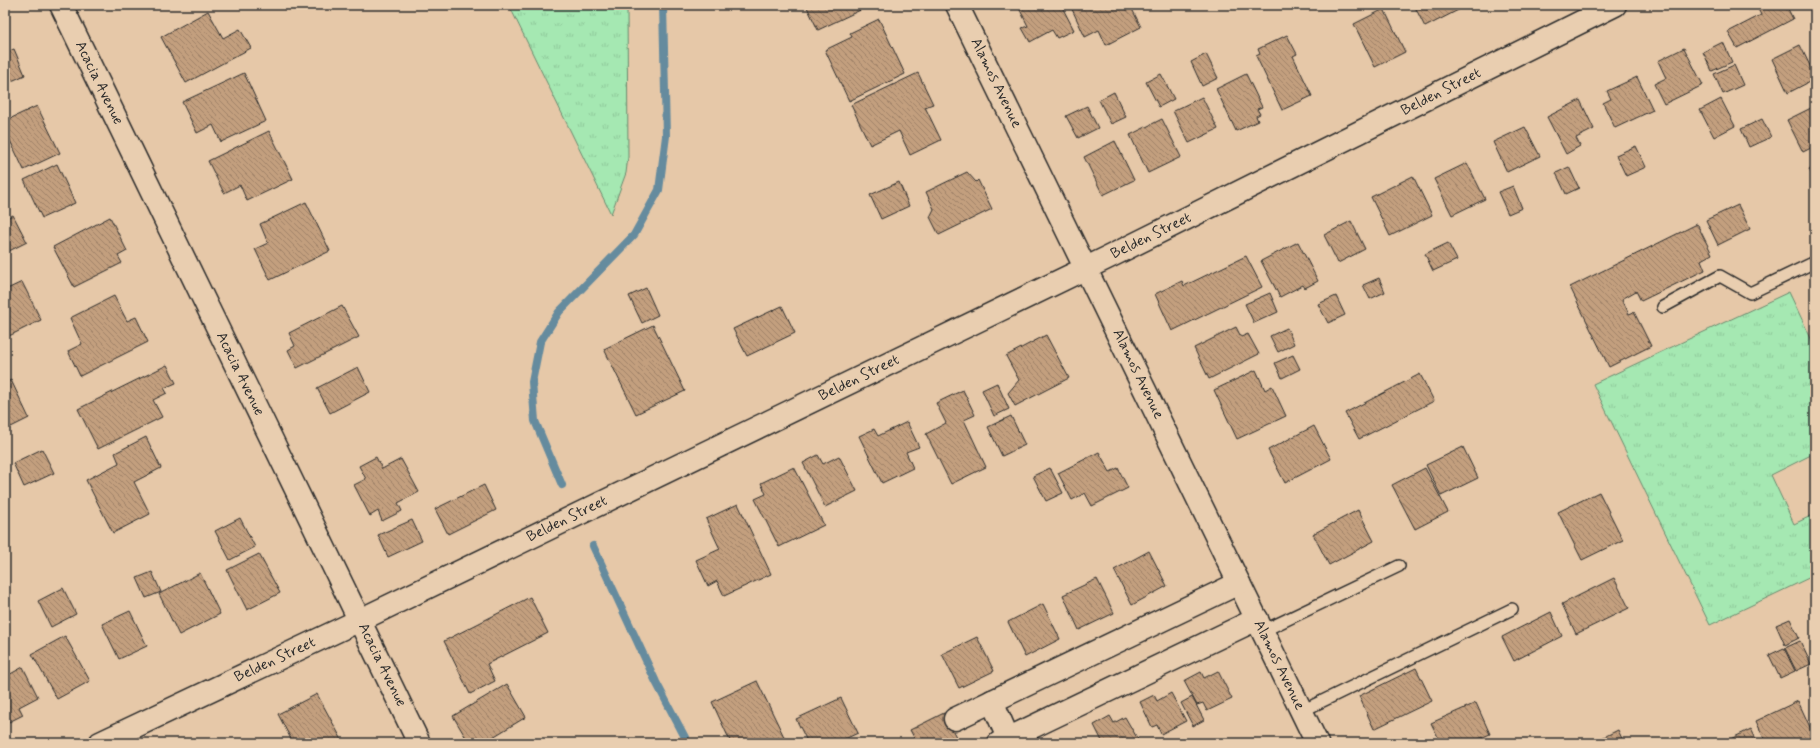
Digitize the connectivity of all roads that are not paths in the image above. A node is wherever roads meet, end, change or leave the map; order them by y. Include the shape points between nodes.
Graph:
1 (61, 5) edge
2 (957, 5) edge
3 (1615, 5) edge
4 (1815, 262) edge
5 (1086, 268) junction
6 (1663, 307) dead end
7 (1399, 566) dead end
8 (1239, 583) junction
9 (1512, 609) dead end
10 (360, 620) junction
11 (1260, 625) junction
12 (992, 701) junction
13 (1302, 712) junction
14 (955, 719) dead end
15 (1003, 741) edge
16 (100, 743) edge
17 (419, 743) edge
18 (1317, 743) edge

1 - 10 street, Acacia Avenue
2 - 5 street, Alamos Avenue
3 - 5 street, Belden Street
4 - 6 lane via 1750,293 1720,276
5 - 8 street, Alamos Avenue
5 - 10 street, Belden Street
7 - 11 lane
8 - 11 street, Alamos Avenue
8 - 12 street
9 - 13 lane
10 - 16 street, Belden Street
10 - 17 street, Acacia Avenue
11 - 13 street, Alamos Avenue
11 - 15 street
12 - 14 street
12 - 15 street
13 - 18 street, Alamos Avenue

